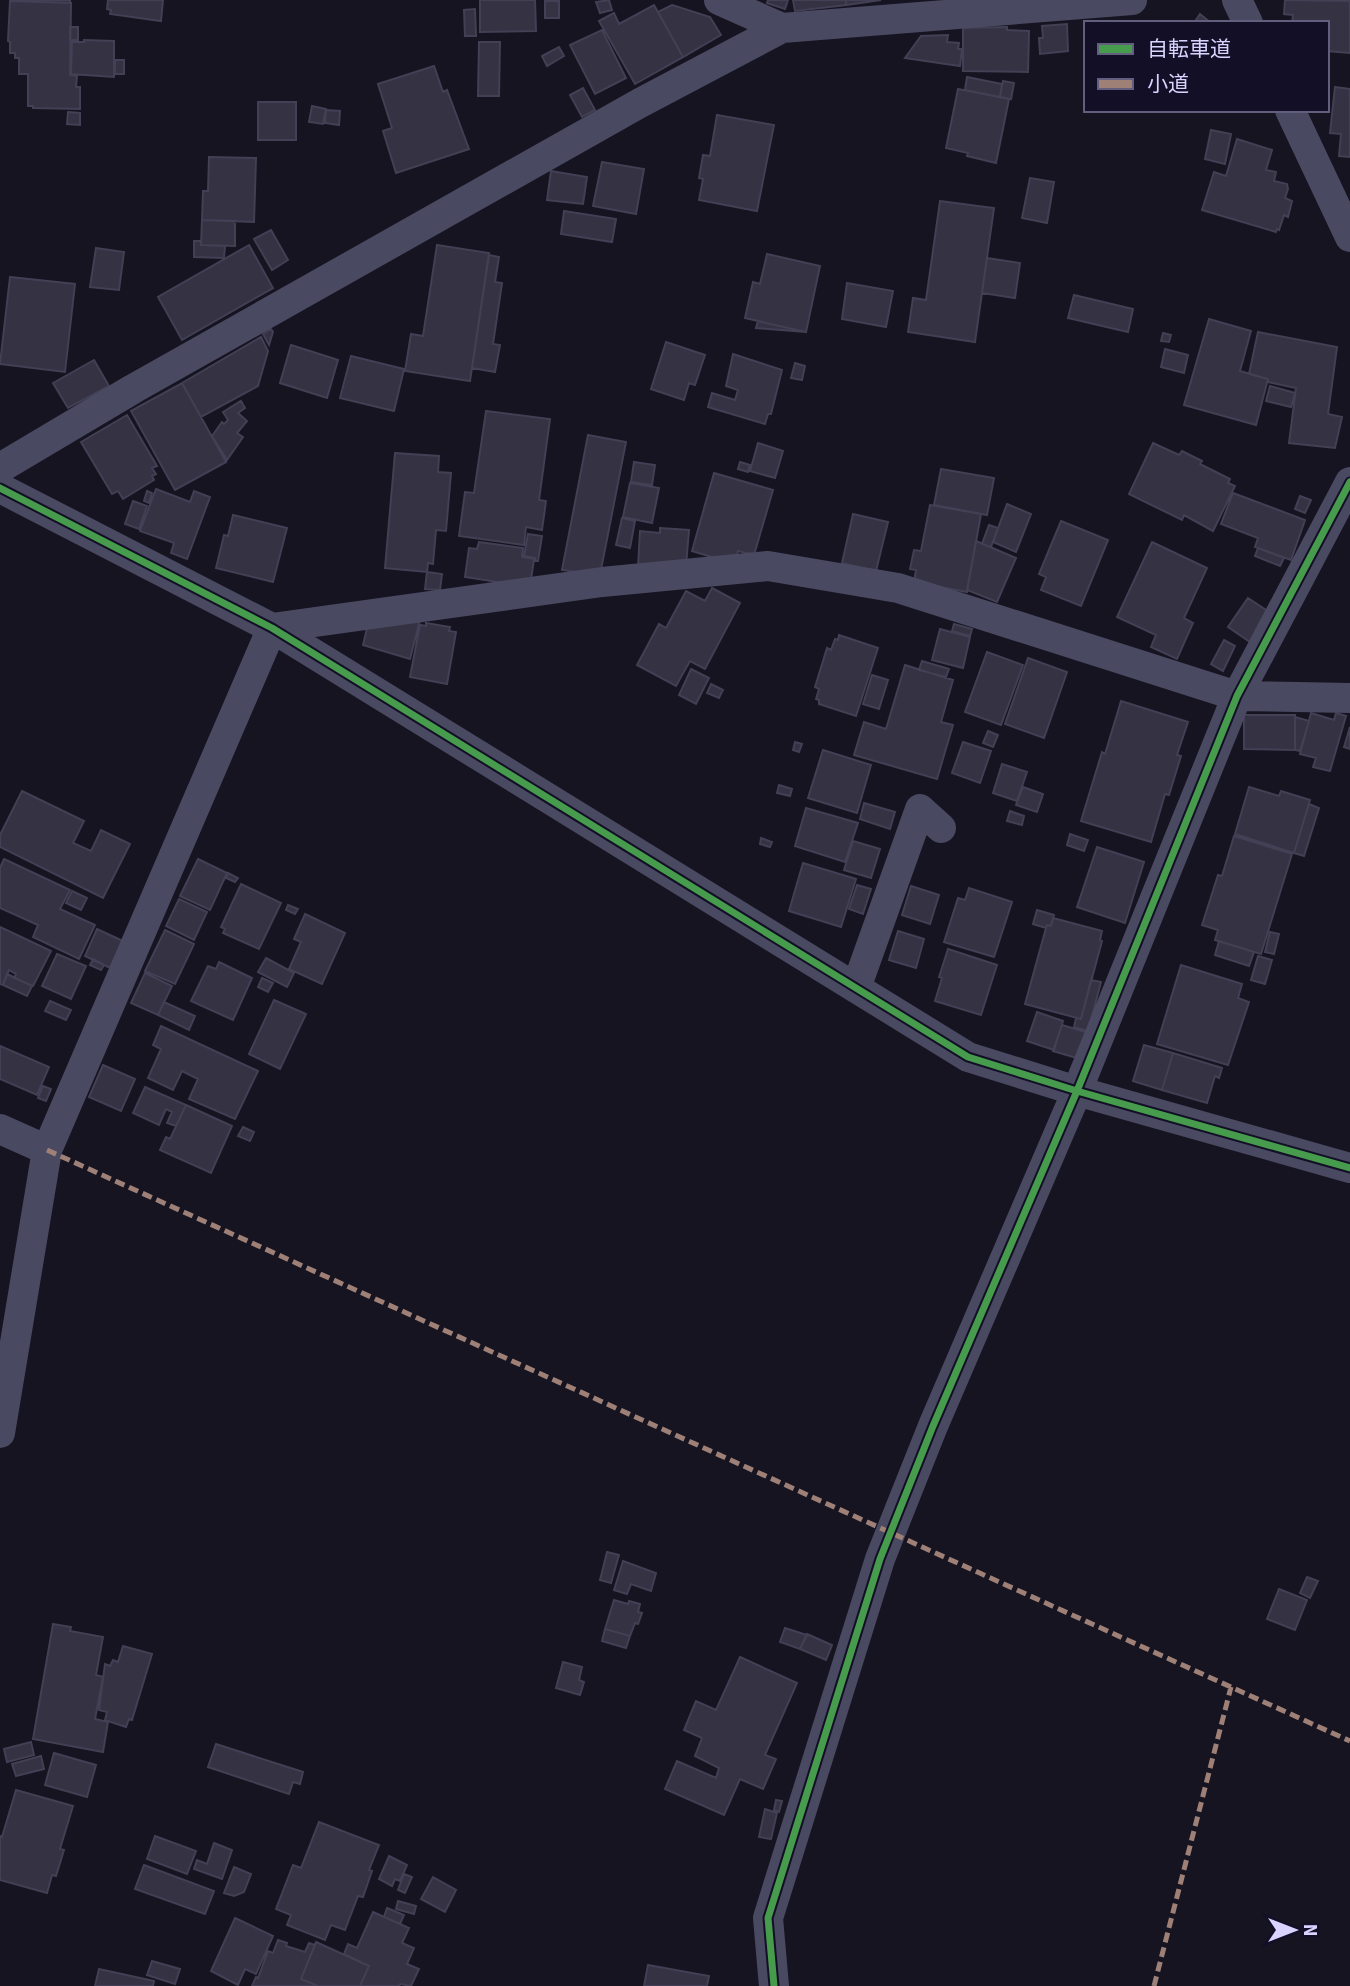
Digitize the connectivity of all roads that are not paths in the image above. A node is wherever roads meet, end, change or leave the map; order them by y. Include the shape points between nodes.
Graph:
1 (719, 0) edge
2 (1132, 0) edge
3 (1237, 0) edge
4 (1247, 21) edge
5 (782, 27) junction
6 (1291, 112) edge
7 (1350, 237) edge
8 (0, 468) edge
9 (1350, 482) edge
10 (0, 488) edge
11 (272, 628) junction
12 (1237, 696) junction
13 (1350, 698) edge
14 (941, 828) dead end
15 (856, 988) junction
16 (1077, 1091) junction
17 (0, 1129) edge
18 (47, 1150) junction
19 (1350, 1168) edge
20 (0, 1433) edge
21 (774, 1986) edge

1 - 5 street
2 - 5 street
3 - 4 street
5 - 8 street
6 - 7 street
9 - 12 street
10 - 11 street
11 - 12 street via 601,582 768,566 898,588
11 - 15 street
11 - 18 street
12 - 13 street
12 - 16 street
14 - 15 street via 920,809
15 - 16 street via 968,1057
16 - 19 street
16 - 21 street via 880,1559 768,1918
17 - 18 street
18 - 20 street

